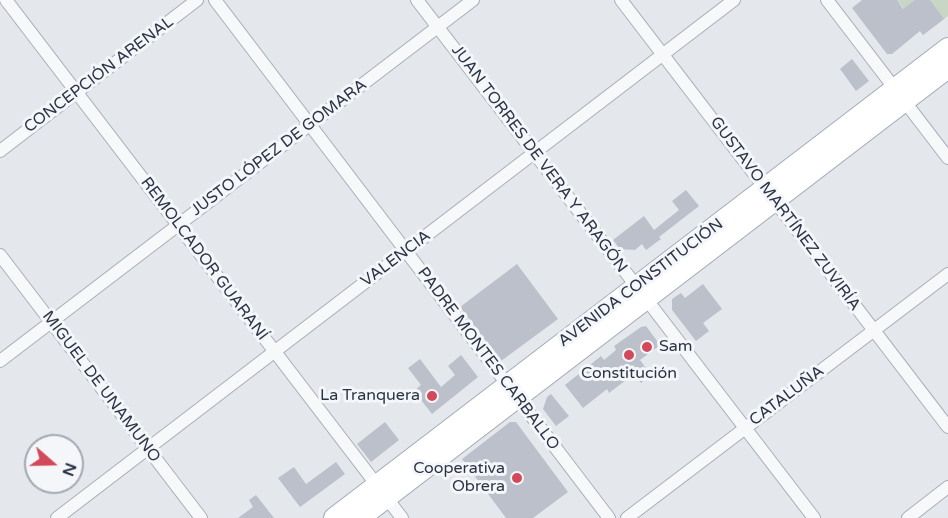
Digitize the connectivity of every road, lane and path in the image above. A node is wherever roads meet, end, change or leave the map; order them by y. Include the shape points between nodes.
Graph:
1 (6, 0) edge
2 (197, 0) edge
3 (215, 0) edge
4 (417, 0) edge
5 (473, 0) edge
6 (621, 0) edge
7 (734, 0) edge
8 (827, 0) edge
9 (438, 27) junction
10 (948, 48) edge
11 (663, 54) junction
12 (948, 68) edge
13 (76, 92) junction
14 (900, 95) junction
15 (309, 125) junction
16 (0, 151) edge
17 (534, 153) junction
18 (948, 158) edge
19 (770, 194) junction
20 (178, 225) junction
21 (406, 251) junction
22 (0, 255) edge
23 (948, 274) edge
24 (641, 293) junction
25 (51, 322) junction
26 (873, 330) junction
27 (274, 352) junction
28 (0, 362) edge
29 (512, 391) junction
30 (948, 427) edge
31 (745, 428) junction
32 (148, 448) junction
33 (948, 488) edge
34 (382, 491) junction
35 (57, 518) edge
36 (201, 518) edge
37 (334, 518) edge
38 (360, 518) edge
39 (402, 518) edge
40 (609, 518) edge
41 (627, 518) edge
42 (814, 518) edge
43 (908, 518) edge

1 - 13 street, REMOLCADOR GUARANÍ
2 - 13 street, CONCEPCIÓN ARENAL
3 - 15 street, PADRE MONTES CARBALLO
4 - 9 street, JUAN TORRES DE VERA Y ARAGÓN
5 - 9 street, JUSTO LÓPEZ DE GOMARA
6 - 11 street, GUSTAVO MARTÍNEZ ZUVIRÍA
7 - 11 street, VALENCIA
8 - 14 street
9 - 15 street, JUSTO LÓPEZ DE GOMARA
9 - 17 street, JUAN TORRES DE VERA Y ARAGÓN
10 - 14 main road, AVENIDA CONSTITUCIÓN
11 - 17 street, VALENCIA
11 - 19 street, GUSTAVO MARTÍNEZ ZUVIRÍA
12 - 14 main road, AVENIDA CONSTITUCIÓN
13 - 16 street, CONCEPCIÓN ARENAL
13 - 20 street, REMOLCADOR GUARANÍ
14 - 18 street
14 - 19 main road, AVENIDA CONSTITUCIÓN
15 - 20 street, JUSTO LÓPEZ DE GOMARA
15 - 21 street, PADRE MONTES CARBALLO
17 - 21 street, VALENCIA
17 - 24 street, JUAN TORRES DE VERA Y ARAGÓN
19 - 24 main road, AVENIDA CONSTITUCIÓN
19 - 26 street, GUSTAVO MARTÍNEZ ZUVIRÍA
20 - 25 street, JUSTO LÓPEZ DE GOMARA
20 - 27 street, REMOLCADOR GUARANÍ
21 - 27 street, VALENCIA
21 - 29 street, PADRE MONTES CARBALLO
22 - 25 street, MIGUEL DE UNAMUNO
23 - 26 street, CATALUÑA
24 - 29 main road, AVENIDA CONSTITUCIÓN
24 - 31 street, JUAN TORRES DE VERA Y ARAGÓN
25 - 28 street, JUSTO LÓPEZ DE GOMARA
25 - 32 street, MIGUEL DE UNAMUNO
26 - 30 street, GUSTAVO MARTÍNEZ ZUVIRÍA
26 - 31 street, CATALUÑA
27 - 32 street, VALENCIA
27 - 34 street, REMOLCADOR GUARANÍ
29 - 34 main road, AVENIDA CONSTITUCIÓN
29 - 40 street, PADRE MONTES CARBALLO
31 - 41 street, CATALUÑA
31 - 42 street, JUAN TORRES DE VERA Y ARAGÓN
32 - 35 street, VALENCIA
32 - 36 street, MIGUEL DE UNAMUNO
33 - 43 street
34 - 37 main road, AVENIDA CONSTITUCIÓN
34 - 38 main road, AVENIDA CONSTITUCIÓN
34 - 39 street, REMOLCADOR GUARANÍ

